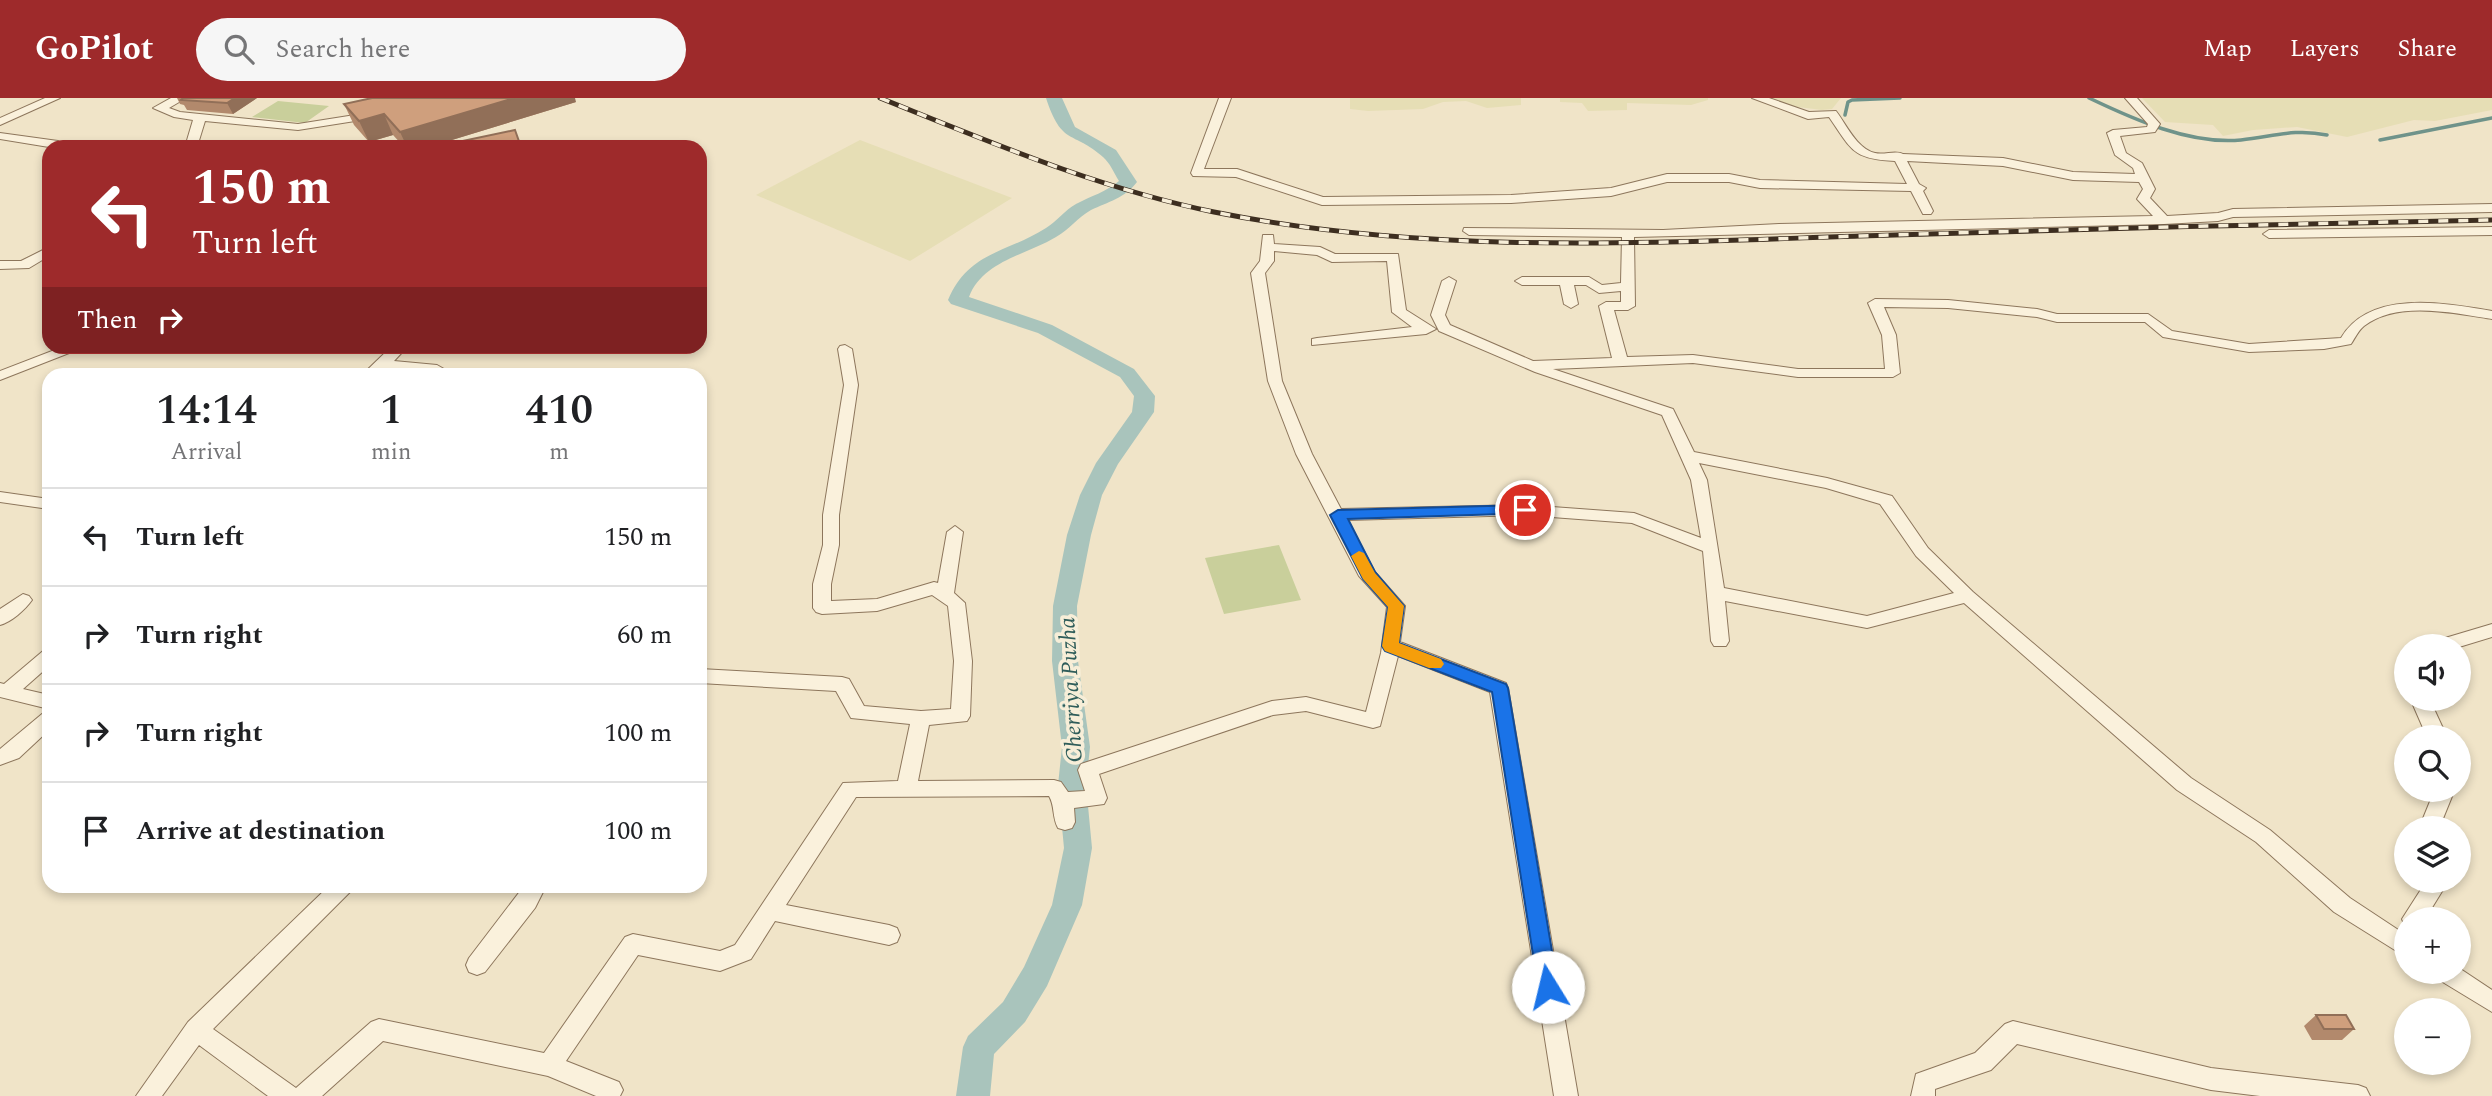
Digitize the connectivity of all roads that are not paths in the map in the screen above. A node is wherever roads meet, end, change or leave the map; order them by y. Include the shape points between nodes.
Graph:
1 (54, 98) edge
2 (180, 98) edge
3 (1225, 98) edge
4 (1758, 98) edge
5 (2131, 98) edge
6 (389, 112) edge
7 (200, 117) junction
8 (0, 122) edge
9 (0, 136) edge
10 (25, 139) junction
11 (193, 140) edge
12 (42, 142) edge
13 (0, 150) edge
14 (1898, 155) junction
15 (2143, 178) junction
16 (1917, 188) junction
17 (2492, 208) edge
18 (1927, 211) dead end
19 (2164, 220) junction
20 (1469, 231) dead end
21 (2492, 231) edge
22 (1628, 234) junction
23 (2269, 234) dead end
24 (42, 255) edge
25 (0, 265) edge
26 (1450, 281) dead end
27 (1522, 281) dead end
28 (1566, 281) junction
29 (1628, 286) junction
30 (1572, 304) dead end
31 (2492, 315) edge
32 (1444, 328) junction
33 (1426, 330) junction
34 (1317, 342) dead end
35 (845, 349) dead end
36 (59, 354) edge
37 (393, 354) edge
38 (1622, 363) junction
39 (1530, 365) junction
40 (378, 368) edge
41 (0, 376) edge
42 (1688, 456) junction
43 (0, 496) edge
44 (42, 503) edge
45 (1338, 515) junction
46 (955, 532) dead end
47 (1711, 548) junction
48 (1716, 593) junction
49 (945, 596) junction
50 (1967, 596) junction
51 (23, 600) dead end
52 (0, 619) edge
53 (2492, 630) edge
54 (2471, 637) edge
55 (1720, 641) dead end
56 (1391, 646) junction
57 (42, 661) edge
58 (707, 676) edge
59 (4, 691) edge
60 (42, 700) edge
61 (921, 718) junction
62 (42, 725) edge
63 (0, 757) edge
64 (906, 788) junction
65 (336, 893) edge
66 (531, 893) edge
67 (770, 911) junction
68 (2394, 934) edge
69 (889, 935) dead end
70 (477, 965) dead end
71 (2464, 984) edge
72 (2492, 1002) edge
73 (196, 1030) junction
74 (550, 1065) junction
75 (148, 1096) edge
76 (288, 1096) edge
77 (304, 1096) edge
78 (608, 1096) edge
79 (1566, 1096) edge
80 (1923, 1096) edge
81 (2358, 1096) edge

1 - 8 street
2 - 7 street via 159,108
3 - 16 street via 1197,173 1237,173 1322,201 1511,199 1599,193 1667,178
4 - 14 street via 1808,116 1832,113 1857,148 1870,156
5 - 15 street via 2154,124 2151,130 2113,133 2121,155 2138,166
6 - 7 street via 298,127
7 - 11 street
9 - 10 street
10 - 12 street
10 - 13 street
14 - 15 street via 2003,162 2073,176
14 - 16 street
15 - 19 street via 2149,190 2143,199
16 - 18 street
17 - 19 street via 2233,213
19 - 22 street
20 - 22 street
21 - 23 street
22 - 29 street
24 - 25 street via 24,265
26 - 32 street via 1438,315
27 - 28 street
28 - 29 street via 1589,281 1599,289
28 - 30 street
29 - 38 street via 1628,306 1606,306
31 - 38 street via 2420,307 2387,312 2358,324 2346,341 2249,348 2168,334 2148,318 2057,318 1948,304 1875,303 1889,335 1893,373 1798,373 1693,359
32 - 33 street
32 - 39 street
33 - 34 street
33 - 45 street via 1399,312 1393,257 1332,258 1320,251 1268,242 1267,261 1258,273 1275,382 1304,454
35 - 49 street via 851,385 822,608 877,605 934,587
36 - 41 street
37 - 40 street
38 - 39 street
39 - 42 street via 1668,412
42 - 47 street via 1699,480
42 - 50 street via 1827,482 1886,500 1922,552
43 - 44 street
45 - 47 street via 1525,510 1634,518
45 - 56 street via 1368,576 1396,606
46 - 49 street
47 - 48 street
48 - 50 street via 1867,622
48 - 55 street
49 - 61 street via 956,603 962,649 960,716
50 - 68 street via 2184,784 2263,836 2342,905
51 - 52 street
53 - 54 street
56 - 64 street via 1373,721 1307,704 1272,708 1088,770 1097,798 1064,811 1054,788
56 - 79 street via 1500,688
57 - 59 street
58 - 61 street via 842,684 858,713
59 - 60 street
61 - 64 street
62 - 63 street via 12,753
64 - 67 street via 850,789
65 - 73 street
66 - 70 street
67 - 69 street
67 - 74 street via 743,952 720,961 633,944
71 - 72 street
73 - 75 street
73 - 76 street
74 - 77 street via 379,1030
74 - 78 street via 611,1090
80 - 81 street via 1924,1082 1983,1062 2013,1032 2211,1079

